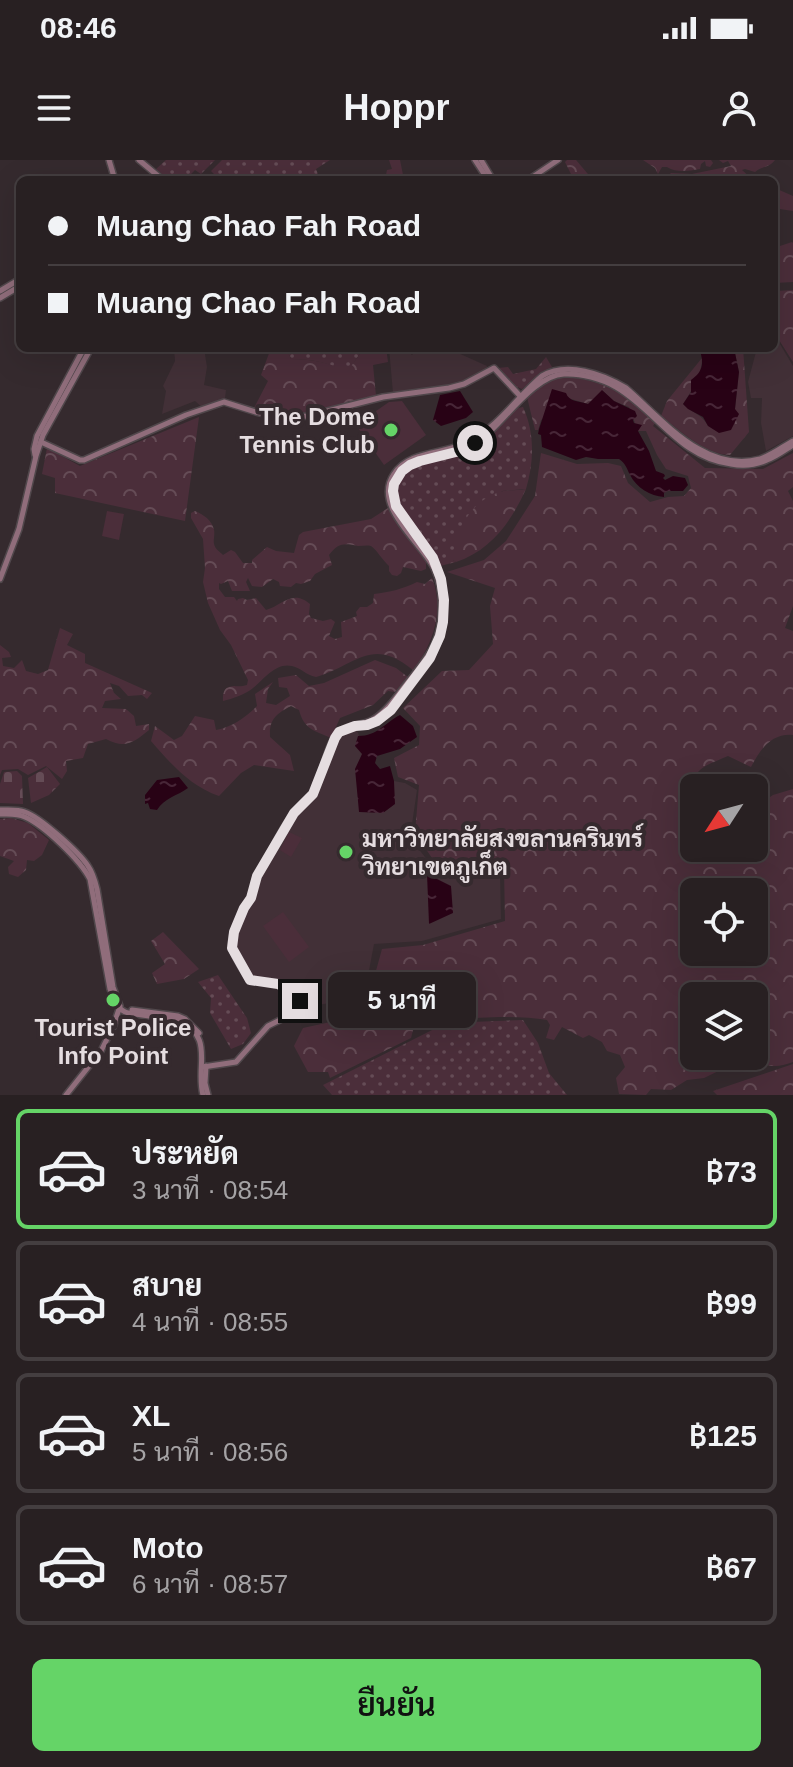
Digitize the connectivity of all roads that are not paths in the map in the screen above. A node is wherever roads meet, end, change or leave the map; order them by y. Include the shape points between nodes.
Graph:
1 (139, 160) edge
2 (560, 160) edge
3 (158, 176) edge
4 (537, 176) edge
5 (82, 352) edge
6 (89, 352) edge
7 (522, 397) junction
8 (41, 442) junction
9 (793, 443) edge
10 (36, 456) junction
11 (0, 579) edge
12 (0, 812) edge
13 (121, 1008) junction
14 (204, 1067) junction
15 (66, 1095) edge
16 (206, 1095) edge

1 - 3 street
2 - 4 street
5 - 10 street via 37,436
6 - 8 street
7 - 8 street via 494,368 449,388 383,397 308,416 282,418 224,402 84,460
7 - 9 street via 553,375 590,377 624,392 696,450 721,463 755,464
7 - 14 street via 475,443 420,461 397,477 396,506 433,558 443,587 436,648 391,710 367,725 343,729 335,738 313,794 294,813 257,876 234,932 232,948 250,980 278,984 301,997 294,1013 263,1030 236,1062
8 - 10 street
10 - 11 street via 19,529
12 - 13 street via 24,816 85,868 110,989
13 - 14 street via 183,1022 200,1040
13 - 15 street via 101,1051
14 - 16 street

